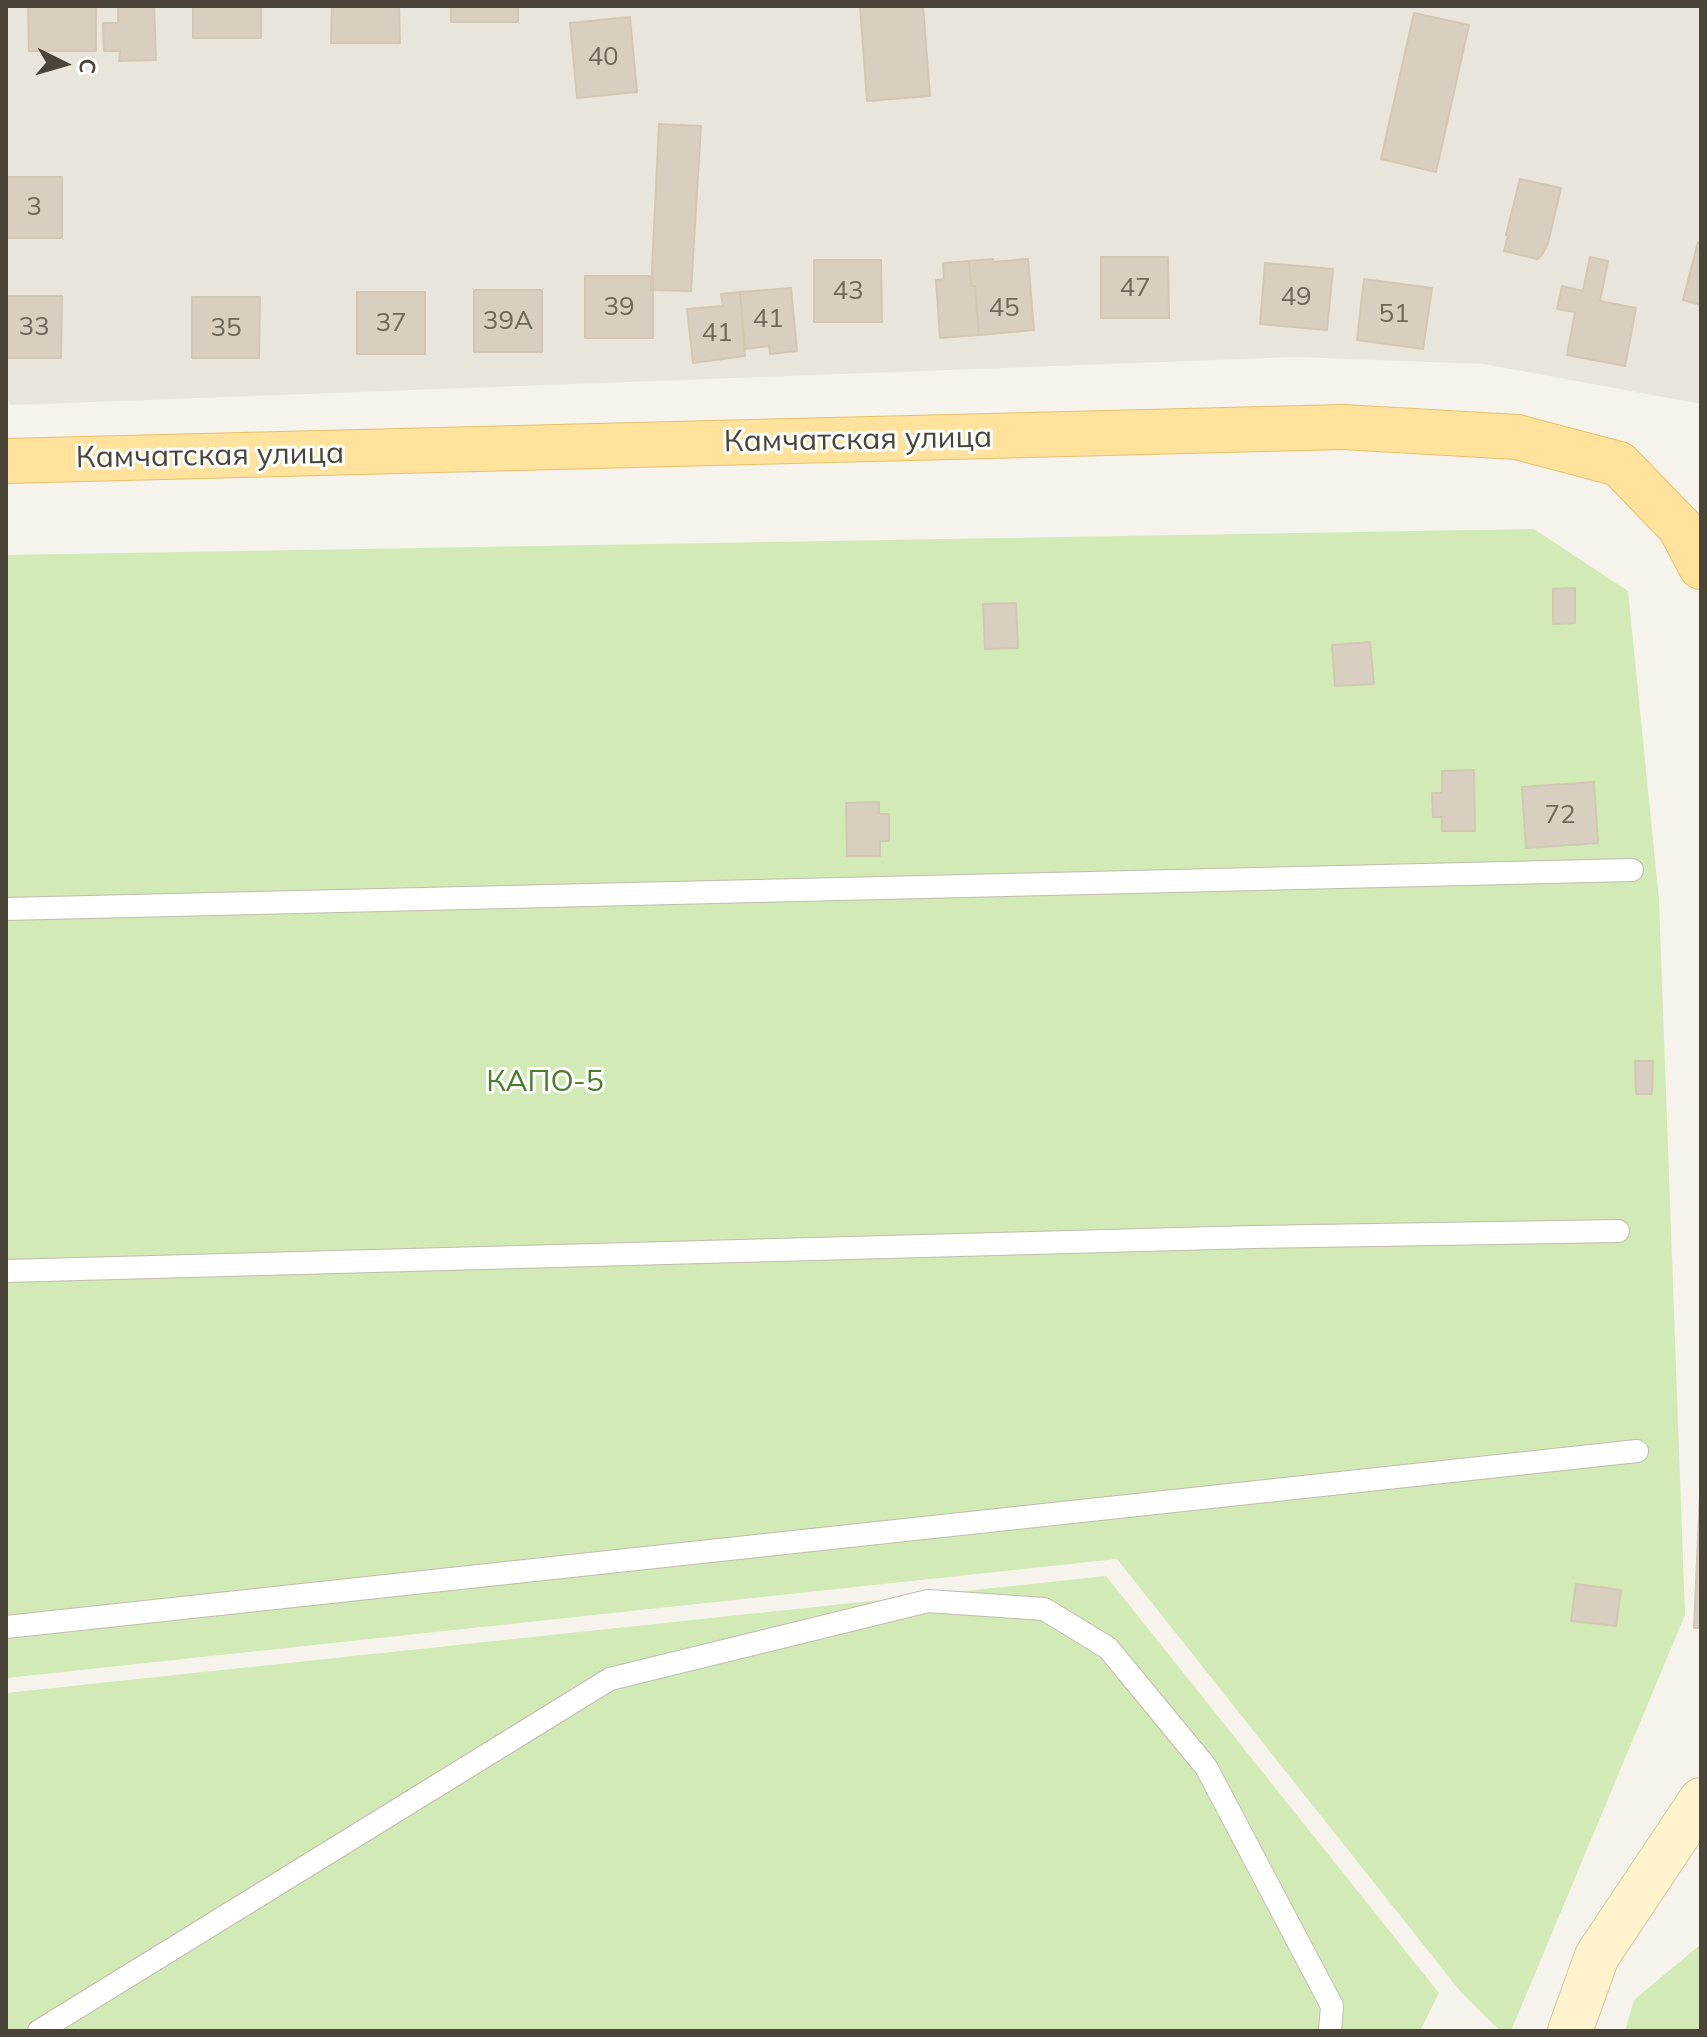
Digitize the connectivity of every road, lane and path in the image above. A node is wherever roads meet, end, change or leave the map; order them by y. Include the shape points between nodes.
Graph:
1 (6, 461) edge
2 (1701, 567) edge
3 (1632, 870) dead end
4 (6, 909) edge
5 (1618, 1231) dead end
6 (6, 1271) edge
7 (1637, 1451) dead end
8 (6, 1627) edge
9 (1701, 1800) edge
10 (39, 2031) edge
11 (1330, 2031) edge
12 (1570, 2031) edge

1 - 2 main road, Камчатская улица via 1343,427 1517,437 1619,464 1680,527
3 - 4 lane
5 - 6 lane
7 - 8 lane
9 - 12 street via 1597,1956
10 - 11 lane via 610,1679 928,1601 1044,1609 1108,1648 1206,1767 1332,2006

